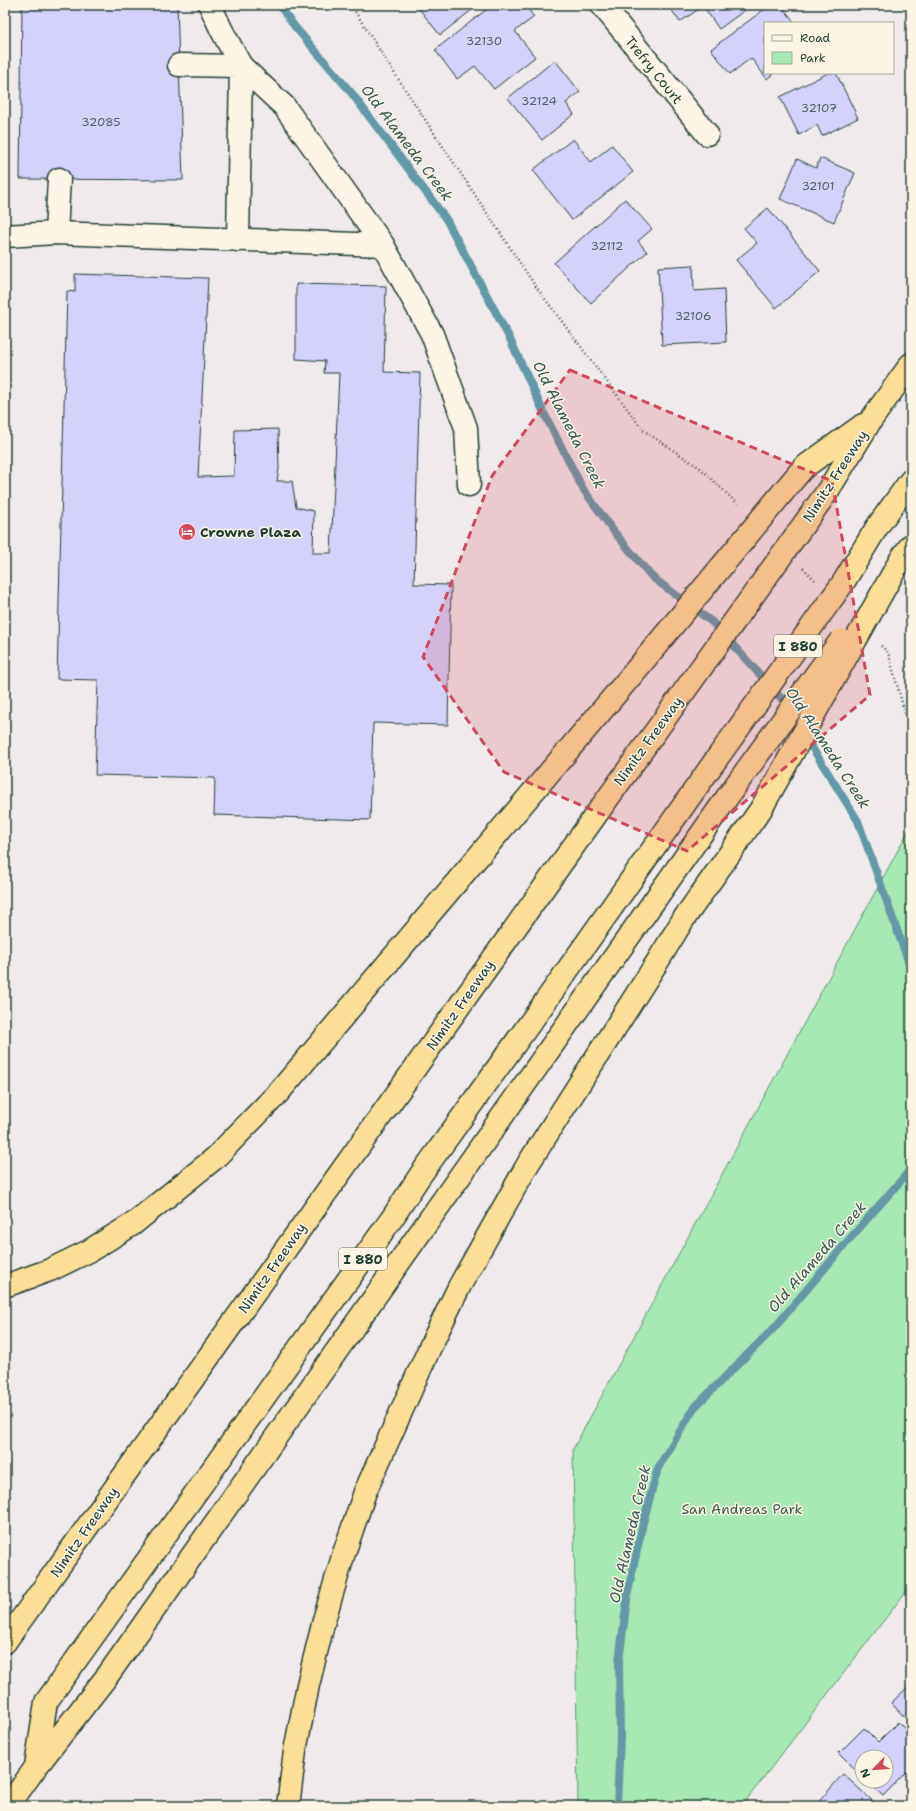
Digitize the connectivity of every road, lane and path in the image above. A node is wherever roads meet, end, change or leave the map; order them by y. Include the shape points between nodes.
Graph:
1 (210, 5) edge
2 (351, 5) edge
3 (602, 5) edge
4 (179, 65) dead end
5 (241, 66) junction
6 (707, 134) dead end
7 (59, 179) dead end
8 (56, 233) junction
9 (5, 236) edge
10 (238, 240) junction
11 (384, 245) junction
12 (911, 364) edge
13 (871, 420) junction
14 (911, 480) edge
15 (469, 485) dead end
16 (740, 507) dead end
17 (906, 552) edge
18 (802, 568) dead end
19 (820, 585) dead end
20 (876, 641) dead end
21 (911, 735) edge
22 (5, 1286) edge
23 (5, 1642) edge
24 (36, 1767) junction
25 (8, 1806) edge
26 (288, 1806) edge

1 - 5 street
2 - 16 path via 534,284 643,430 700,468
3 - 6 street, Trefry Court
4 - 5 street
5 - 10 street
5 - 11 street via 284,106
7 - 8 street
8 - 9 street
8 - 10 street
10 - 11 street
11 - 15 street via 432,334 466,428
12 - 13 highway, Nimitz Freeway
13 - 22 highway, bridge via 803,468 631,676 279,1092 215,1158 133,1224 89,1251 50,1270
13 - 23 highway, Nimitz Freeway, bridge via 827,492
14 - 24 highway, I 880, bridge via 877,527 843,583 46,1702
17 - 24 highway, I 880, bridge via 738,782 108,1675
17 - 26 highway, bridge via 760,809 683,920 528,1164 459,1286 365,1492 344,1553 308,1685 295,1751
18 - 19 path
20 - 21 path via 888,652
24 - 25 highway, I 880

